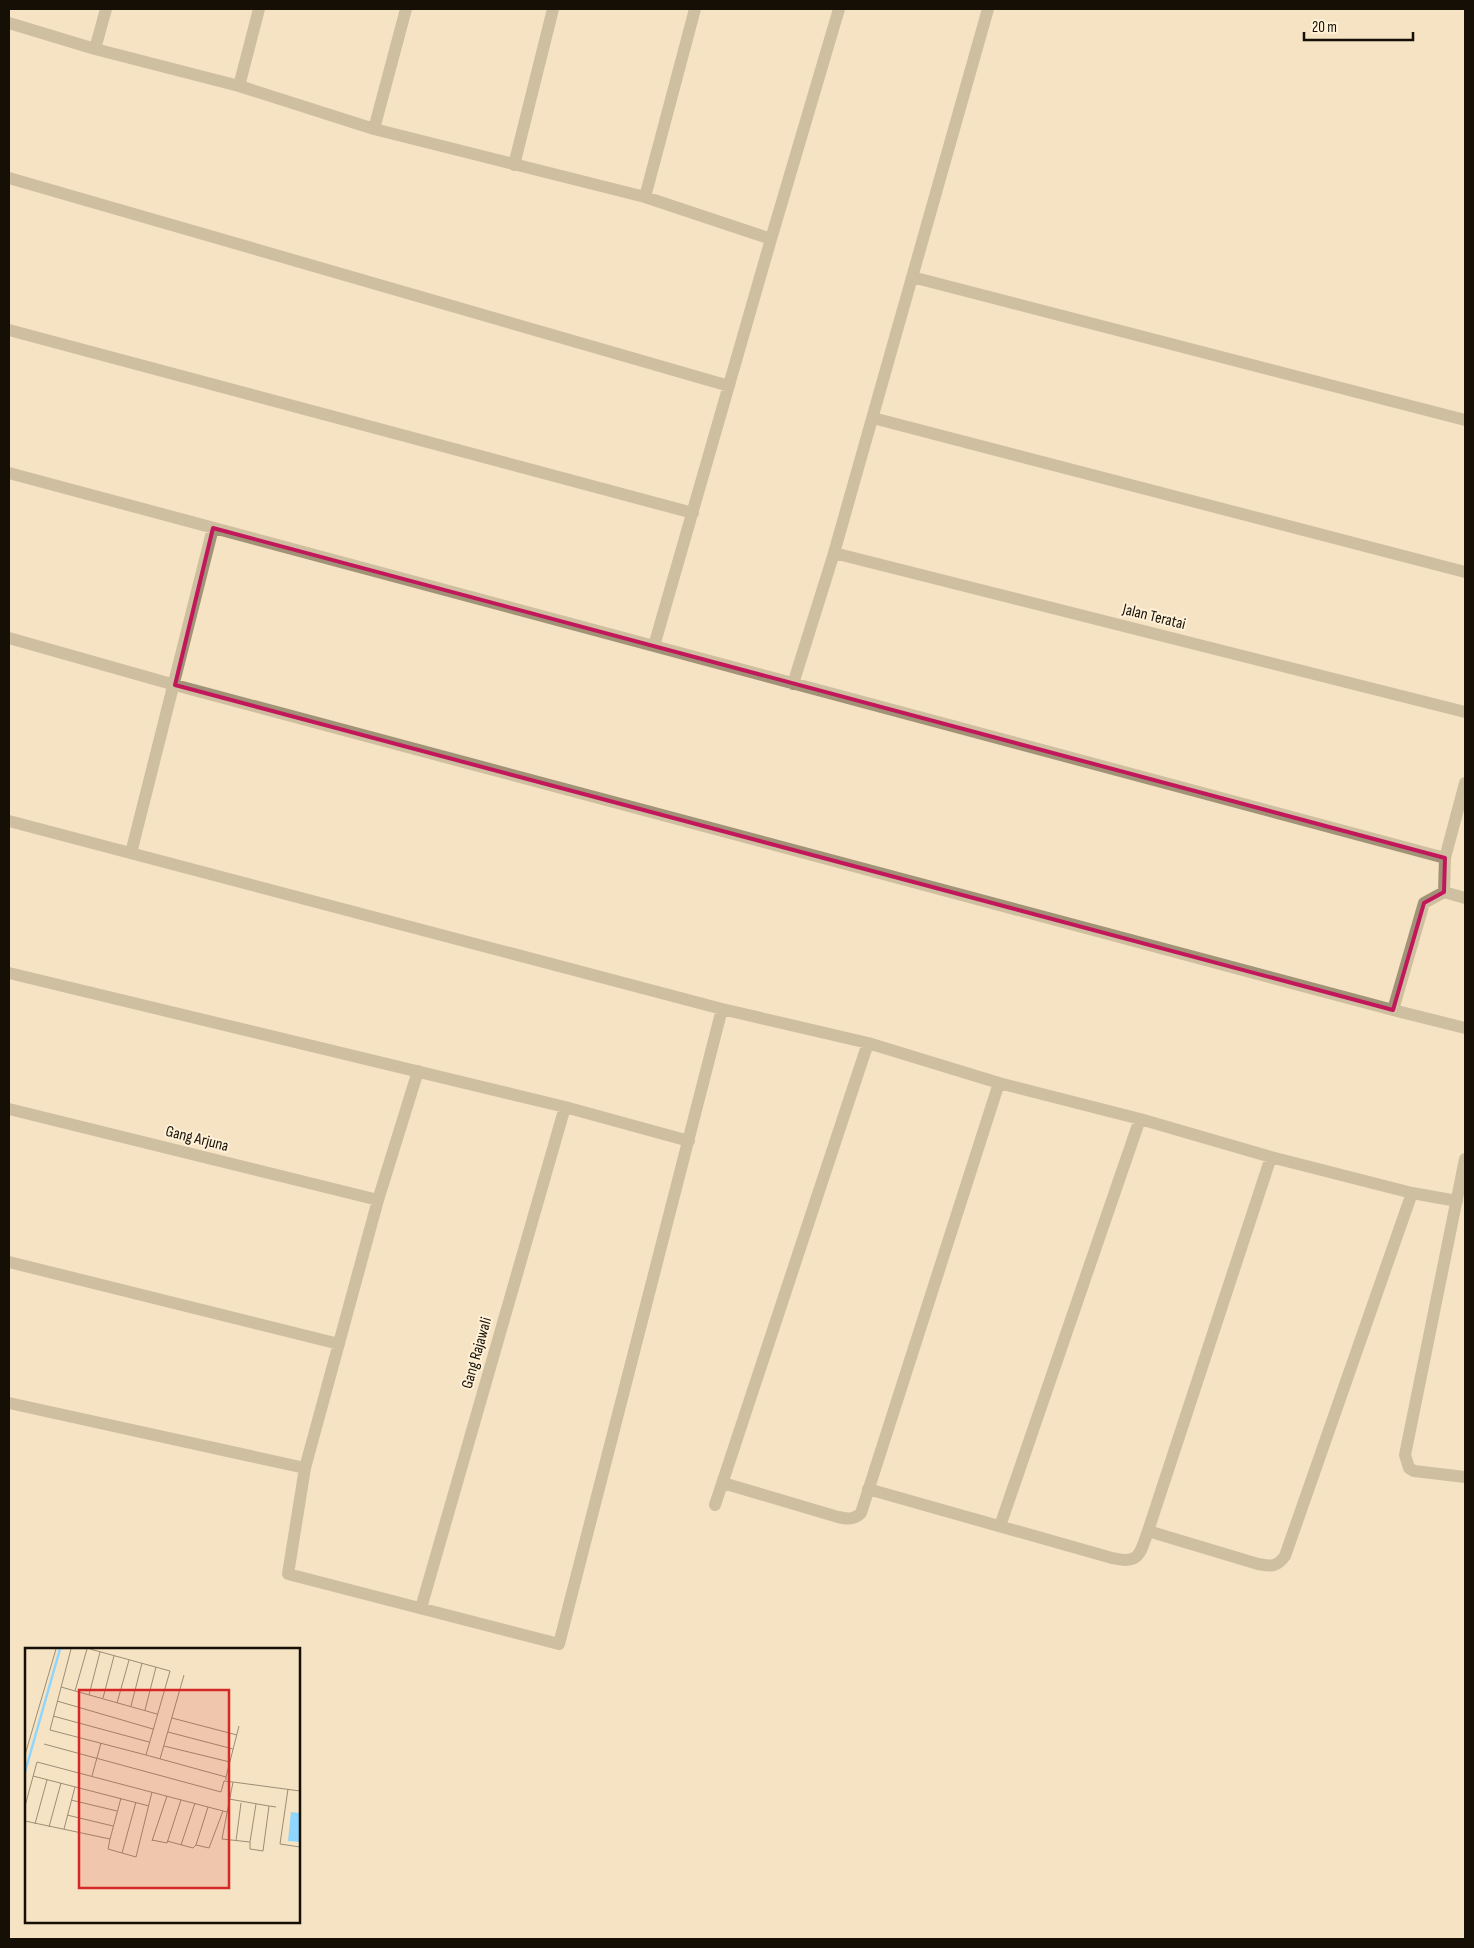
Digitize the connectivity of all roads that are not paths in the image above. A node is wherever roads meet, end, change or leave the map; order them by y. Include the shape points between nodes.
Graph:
1 (106, 9) edge
2 (259, 9) edge
3 (406, 9) edge
4 (552, 9) edge
5 (695, 9) edge
6 (839, 9) edge
7 (988, 9) edge
8 (9, 23) edge
9 (95, 49) junction
10 (239, 86) junction
11 (374, 129) junction
12 (514, 164) junction
13 (9, 178) edge
14 (646, 197) junction
15 (771, 239) junction
16 (912, 277) junction
17 (9, 330) edge
18 (729, 386) junction
19 (872, 418) junction
20 (1465, 420) edge
21 (9, 474) edge
22 (693, 513) junction
23 (213, 528) junction
24 (834, 553) junction
25 (1465, 572) edge
26 (9, 638) edge
27 (654, 646) junction
28 (793, 684) junction
29 (175, 685) junction
30 (1465, 712) edge
31 (1465, 783) edge
32 (9, 821) edge
33 (132, 853) junction
34 (1445, 858) junction
35 (1444, 892) junction
36 (1465, 898) edge
37 (9, 974) edge
38 (722, 1009) junction
39 (1393, 1010) junction
40 (1465, 1028) edge
41 (868, 1043) junction
42 (418, 1071) junction
43 (999, 1083) junction
44 (565, 1107) junction
45 (9, 1110) edge
46 (1140, 1119) junction
47 (689, 1141) junction
48 (1271, 1157) junction
49 (1465, 1159) edge
50 (1412, 1193) junction
51 (378, 1200) junction
52 (1457, 1201) junction
53 (9, 1262) edge
54 (339, 1344) junction
55 (9, 1403) edge
56 (305, 1468) junction
57 (1465, 1477) edge
58 (723, 1483) junction
59 (868, 1489) junction
60 (715, 1505) dead end
61 (1000, 1526) junction
62 (1148, 1531) junction
63 (422, 1608) junction

1 - 9 street
2 - 10 street
3 - 11 street
4 - 12 street
5 - 14 street
6 - 15 street
7 - 16 street
8 - 9 street
9 - 10 street
10 - 11 street
11 - 12 street
12 - 14 street
13 - 18 street
14 - 15 street
15 - 18 street
16 - 19 street
16 - 20 street
17 - 22 street
18 - 22 street
19 - 24 street
19 - 25 street
21 - 23 street
22 - 27 street
23 - 27 street
23 - 29 street
24 - 28 street
24 - 30 street, Jalan Teratai
26 - 29 street
27 - 28 street
28 - 34 street
29 - 33 street
29 - 39 street
31 - 34 street
32 - 33 street
33 - 38 street
34 - 35 street
35 - 36 street
35 - 39 street via 1424,903
37 - 42 street
38 - 41 street
38 - 47 street
39 - 40 street
41 - 43 street
41 - 58 street
42 - 44 street
42 - 51 street
43 - 46 street
43 - 59 street
44 - 47 street
44 - 63 street, Gang Rajawali
45 - 51 street, Gang Arjuna
46 - 48 street
46 - 61 street
47 - 63 street via 559,1644
48 - 50 street
48 - 62 street
49 - 52 street
50 - 52 street
50 - 62 street via 1285,1556 1279,1564 1258,1564
51 - 54 street
52 - 57 street via 1404,1455 1409,1468 1414,1471
53 - 54 street
54 - 56 street
55 - 56 street
56 - 63 street via 288,1574
58 - 59 street via 849,1519 861,1513
58 - 60 street
59 - 61 street
61 - 62 street via 1124,1561 1134,1559 1140,1553

